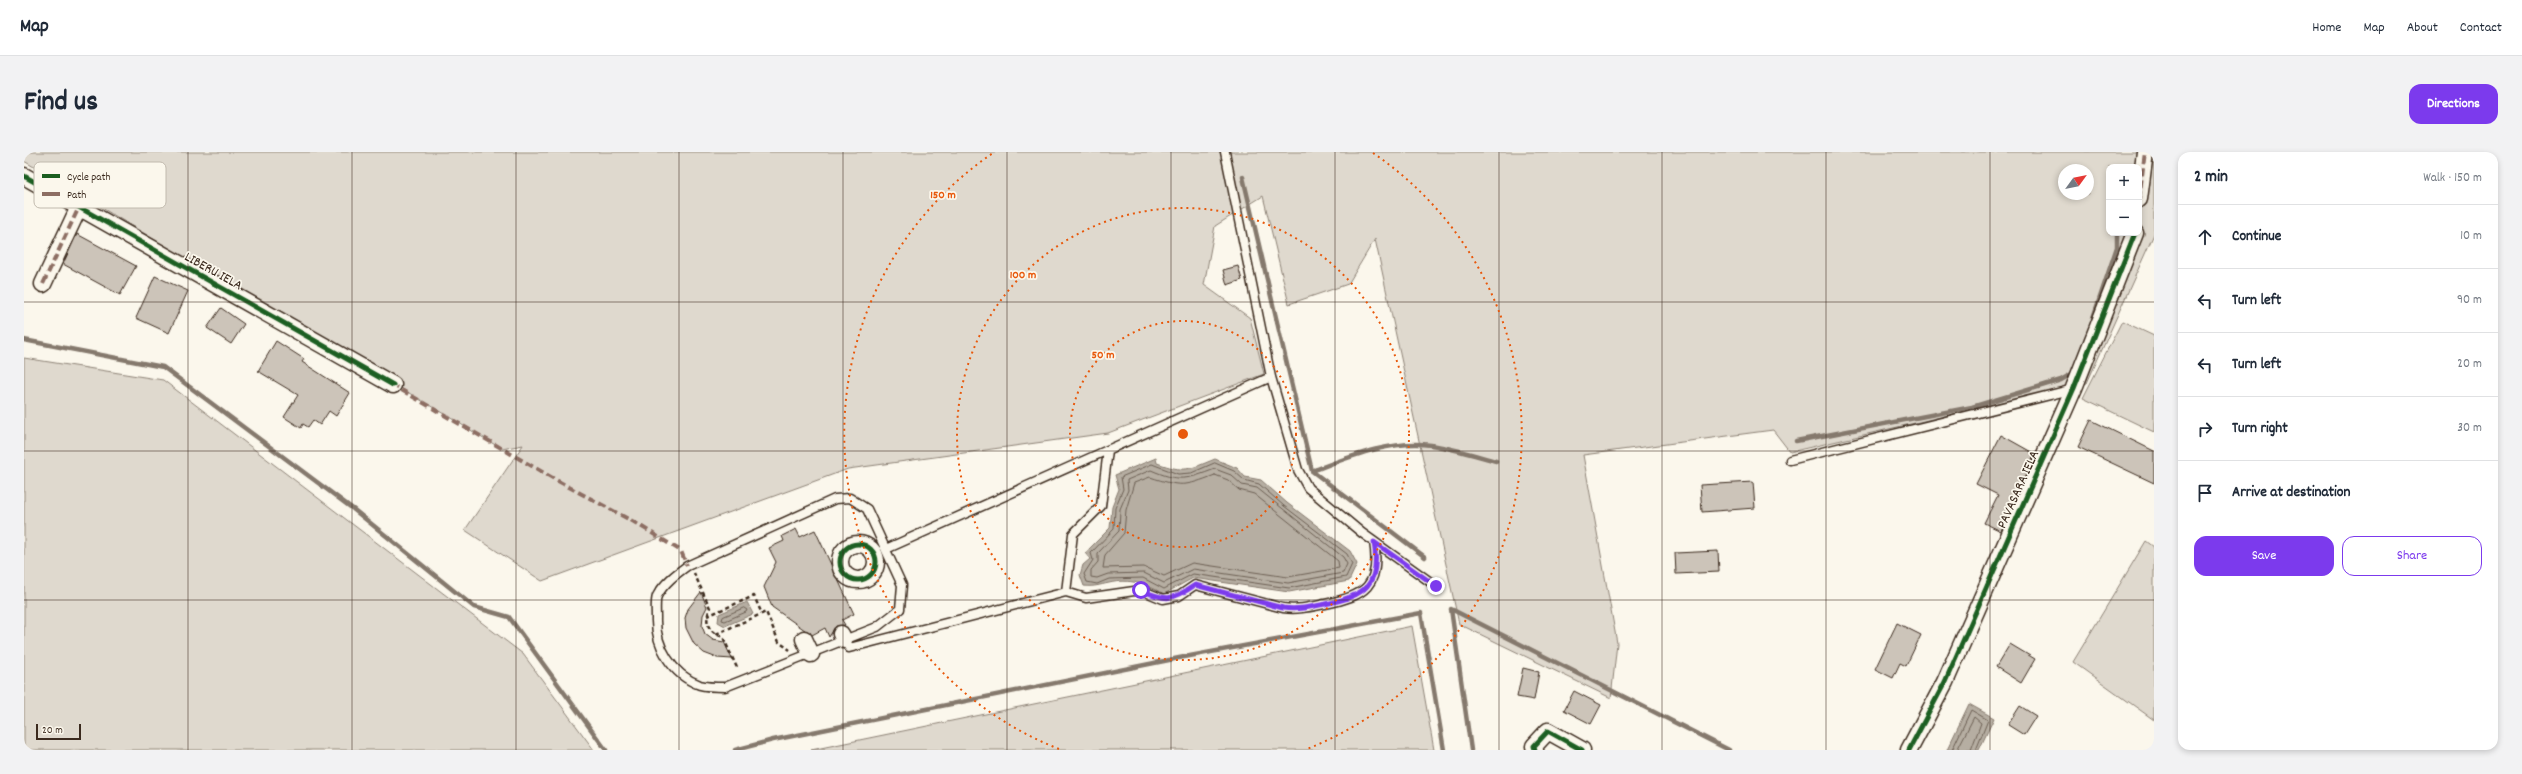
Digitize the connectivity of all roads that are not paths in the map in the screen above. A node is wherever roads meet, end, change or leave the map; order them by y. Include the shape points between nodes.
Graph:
1 (1225, 152) edge
2 (2145, 152) edge
3 (24, 176) edge
4 (2142, 176) edge
5 (34, 182) edge
6 (79, 208) edge
7 (81, 208) edge
8 (2134, 236) edge
9 (43, 284) dead end
10 (1271, 377) junction
11 (393, 385) dead end
12 (2074, 388) junction
13 (1108, 450) junction
14 (1790, 460) dead end
15 (1374, 542) junction
16 (880, 552) junction
17 (1436, 586) dead end
18 (1066, 592) junction
19 (843, 637) junction
20 (804, 639) dead end
21 (809, 654) junction
22 (1535, 750) edge
23 (1582, 750) edge
24 (1909, 750) edge

1 - 10 lane
2 - 4 street
3 - 5 street, LIBERU IELA
6 - 9 street
7 - 11 street, LIBERU IELA
8 - 12 street, PAVASARA IELA
10 - 13 lane
10 - 15 lane via 1298,470 1308,488
12 - 14 lane
12 - 24 street, PAVASARA IELA via 1945,682
13 - 16 lane
13 - 18 lane via 1101,506 1073,534
15 - 17 lane
15 - 18 lane via 1377,562 1372,579 1363,590 1352,598 1298,610 1195,585 1179,596 1163,599 1141,590 1086,598
16 - 19 lane via 902,585 900,608 876,627
16 - 21 lane via 867,509 850,498 835,499 690,564 670,579 657,598 656,626 662,652 684,676 700,685 725,687
18 - 19 lane via 849,648
19 - 21 lane
20 - 21 street
22 - 23 street via 1534,746 1548,731

